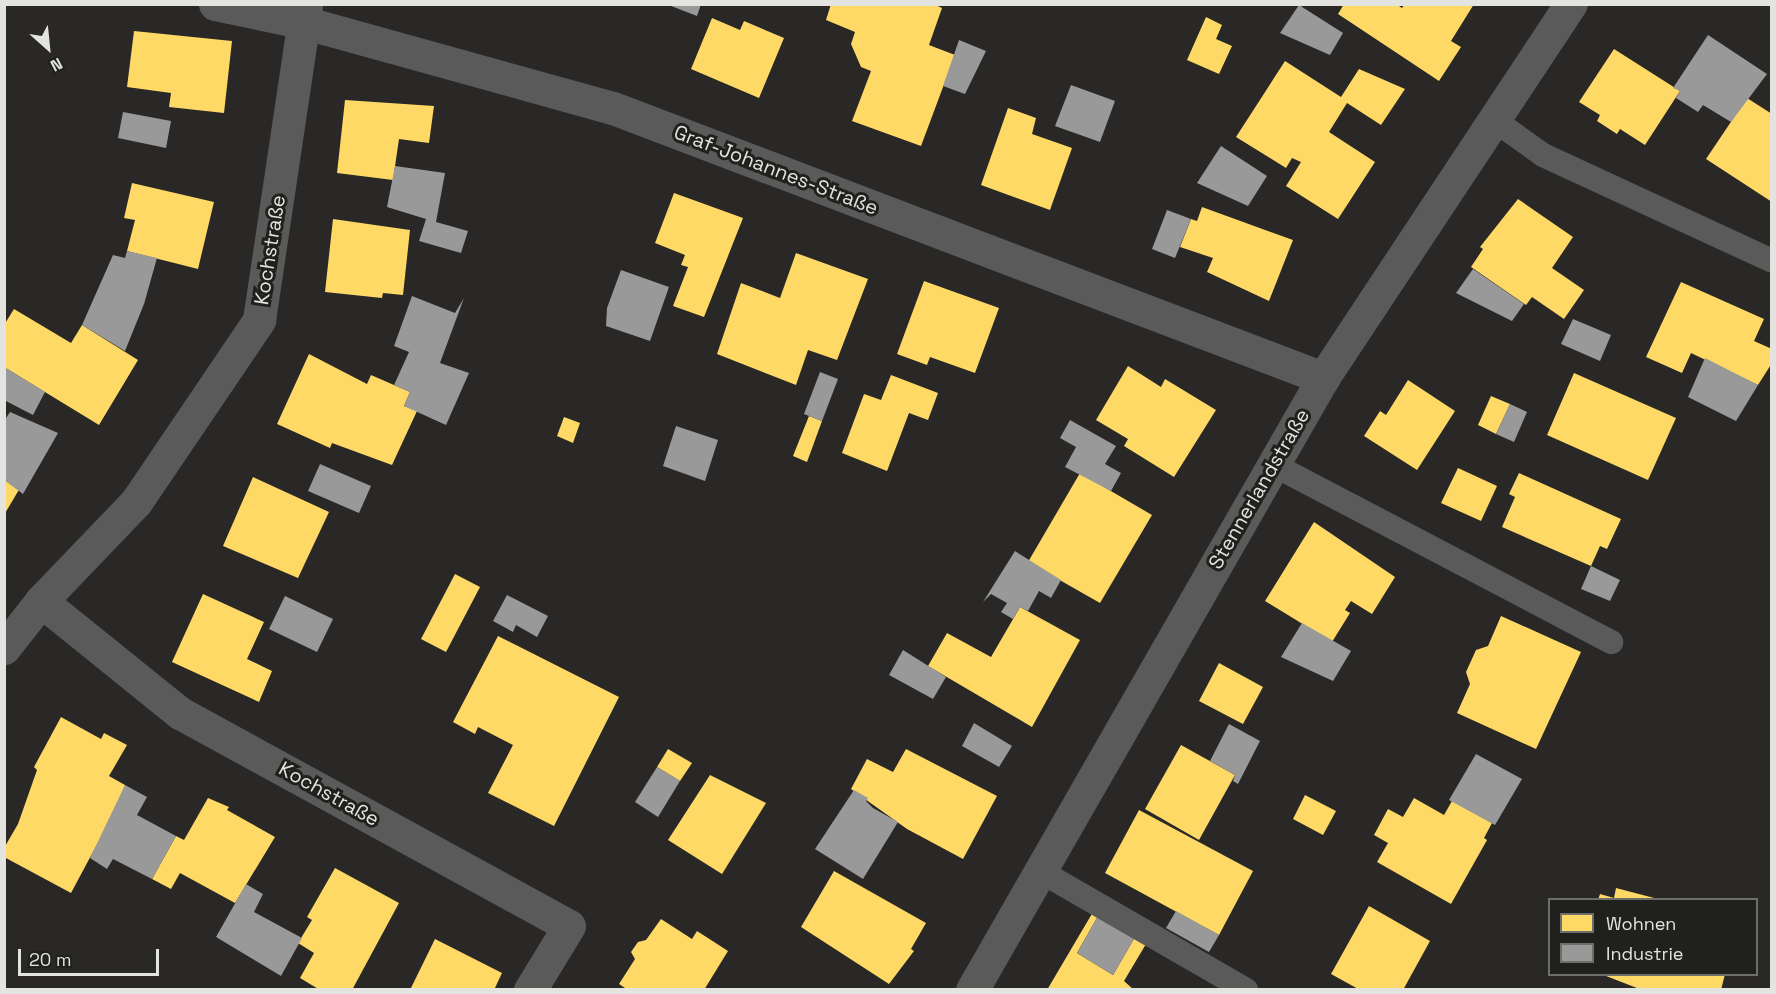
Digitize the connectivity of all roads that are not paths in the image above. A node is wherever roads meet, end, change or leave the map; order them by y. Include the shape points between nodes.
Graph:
1 (215, 4) edge
2 (1571, 4) edge
3 (306, 14) edge
4 (1494, 120) junction
5 (1772, 261) edge
6 (1323, 378) junction
7 (1274, 465) junction
8 (41, 601) junction
9 (1611, 642) dead end
10 (4, 648) edge
11 (1040, 871) junction
12 (530, 990) edge
13 (972, 990) edge
14 (1246, 990) edge

1 - 3 street, Graf-Johannes-Straße
2 - 4 street, Stennerlandstraße
3 - 6 street, Graf-Johannes-Straße via 613,108
3 - 8 street, Kochstraße via 259,320 136,502
4 - 5 lane via 1543,155
4 - 6 street, Stennerlandstraße
6 - 7 street, Stennerlandstraße
7 - 9 lane
7 - 11 street, Stennerlandstraße
8 - 10 street, Kochstraße
8 - 12 street, Kochstraße via 180,713 569,926
11 - 13 street, Stennerlandstraße
11 - 14 lane

